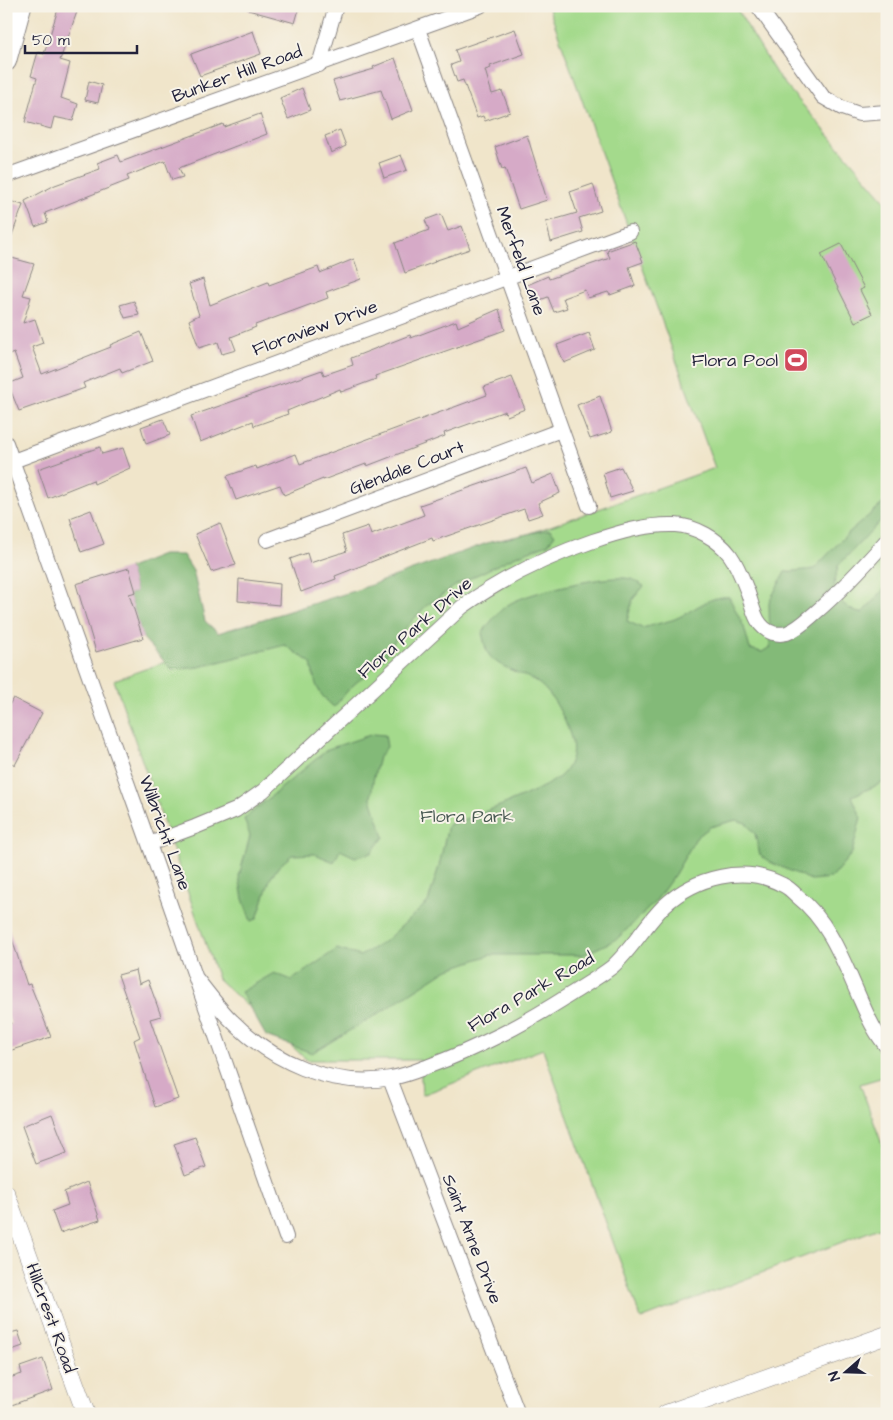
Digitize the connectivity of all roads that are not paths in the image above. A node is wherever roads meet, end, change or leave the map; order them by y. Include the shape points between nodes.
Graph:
1 (6, 6) edge
2 (21, 6) edge
3 (336, 6) edge
4 (480, 6) edge
5 (758, 6) edge
6 (15, 29) junction
7 (418, 29) junction
8 (6, 60) edge
9 (319, 65) junction
10 (887, 112) edge
11 (6, 176) edge
12 (630, 232) dead end
13 (507, 277) junction
14 (561, 430) junction
15 (6, 443) edge
16 (13, 460) junction
17 (589, 506) dead end
18 (267, 540) dead end
19 (887, 540) edge
20 (149, 844) junction
21 (196, 978) junction
22 (887, 1047) edge
23 (390, 1079) junction
24 (6, 1194) edge
25 (11, 1222) edge
26 (286, 1237) dead end
27 (887, 1335) edge
28 (84, 1413) edge
29 (518, 1414) edge
30 (666, 1414) edge

1 - 6 street
2 - 6 main road
3 - 9 street
4 - 7 street, Bunker Hill Road
5 - 10 street via 823,97 860,114
6 - 8 main road
7 - 9 street, Bunker Hill Road
7 - 13 street, Merfeld Lane
9 - 11 street, Bunker Hill Road
12 - 13 street, Floraview Drive
13 - 14 street, Merfeld Lane
13 - 16 street, Floraview Drive
14 - 17 street, Merfeld Lane
14 - 18 street, Glendale Court
15 - 16 street, Wilbricht Lane
16 - 20 street, Wilbricht Lane
19 - 20 street, Flora Park Drive via 830,600 805,622 789,633 781,634 766,630 756,618 730,554 716,541 688,527 636,528 546,558 462,607 263,791 236,810
20 - 21 street, Wilbricht Lane
21 - 23 street, Flora Park Road via 236,1024 284,1060 332,1077
21 - 26 street, Wilbricht Lane
22 - 23 street, Flora Park Road via 872,1026 832,937 804,901 784,885 756,874 724,876 690,887 664,907 612,966 560,1001 479,1045
23 - 29 street, Saint Anne Drive
24 - 25 street, Hillcrest Road
25 - 28 street, Hillcrest Road
27 - 30 street

